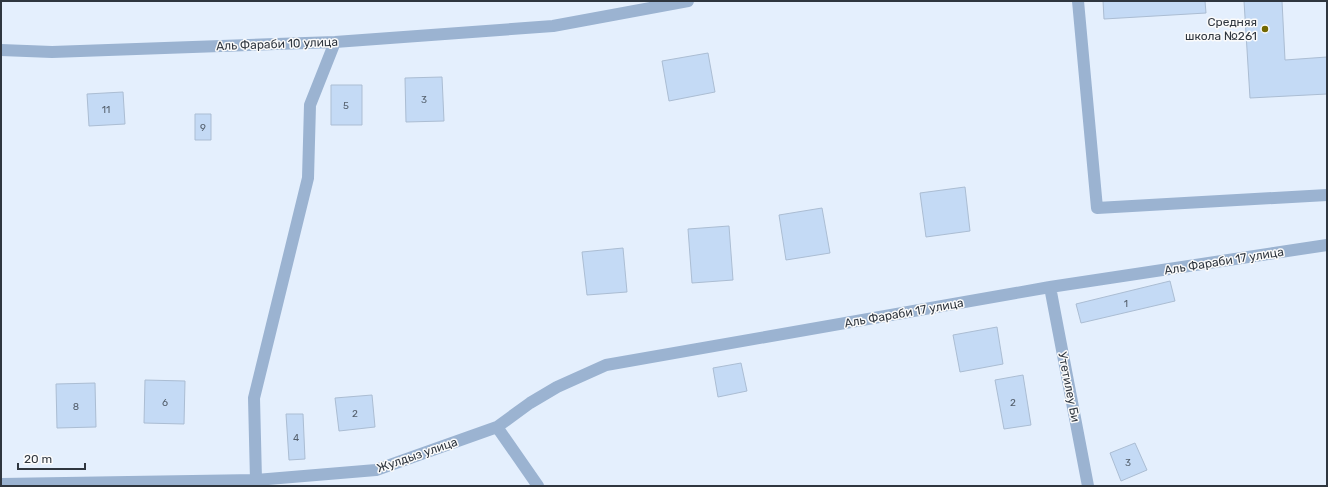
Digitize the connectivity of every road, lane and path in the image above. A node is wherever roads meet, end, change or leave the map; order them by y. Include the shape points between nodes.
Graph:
1 (688, 1) edge
2 (1078, 1) edge
3 (336, 42) junction
4 (1, 50) edge
5 (1327, 195) edge
6 (1327, 245) edge
7 (1050, 287) junction
8 (497, 427) junction
9 (256, 480) junction
10 (239, 483) edge
11 (1, 484) edge
12 (538, 486) edge
13 (1088, 486) edge

1 - 3 street, Аль Фараби 10 улица via 553,26
2 - 5 street via 1097,208
3 - 4 street, Аль Фараби 10 улица via 52,52
3 - 9 street via 310,105 308,178 254,398
6 - 7 street, Аль Фараби 17 улица
7 - 8 street, Аль Фараби 17 улица via 606,365 530,403
7 - 13 street, Утетилеу Би
8 - 9 street, Жулдыз улица via 376,470
8 - 12 street
9 - 10 street, Жулдыз улица
10 - 11 street, Жулдыз улица

